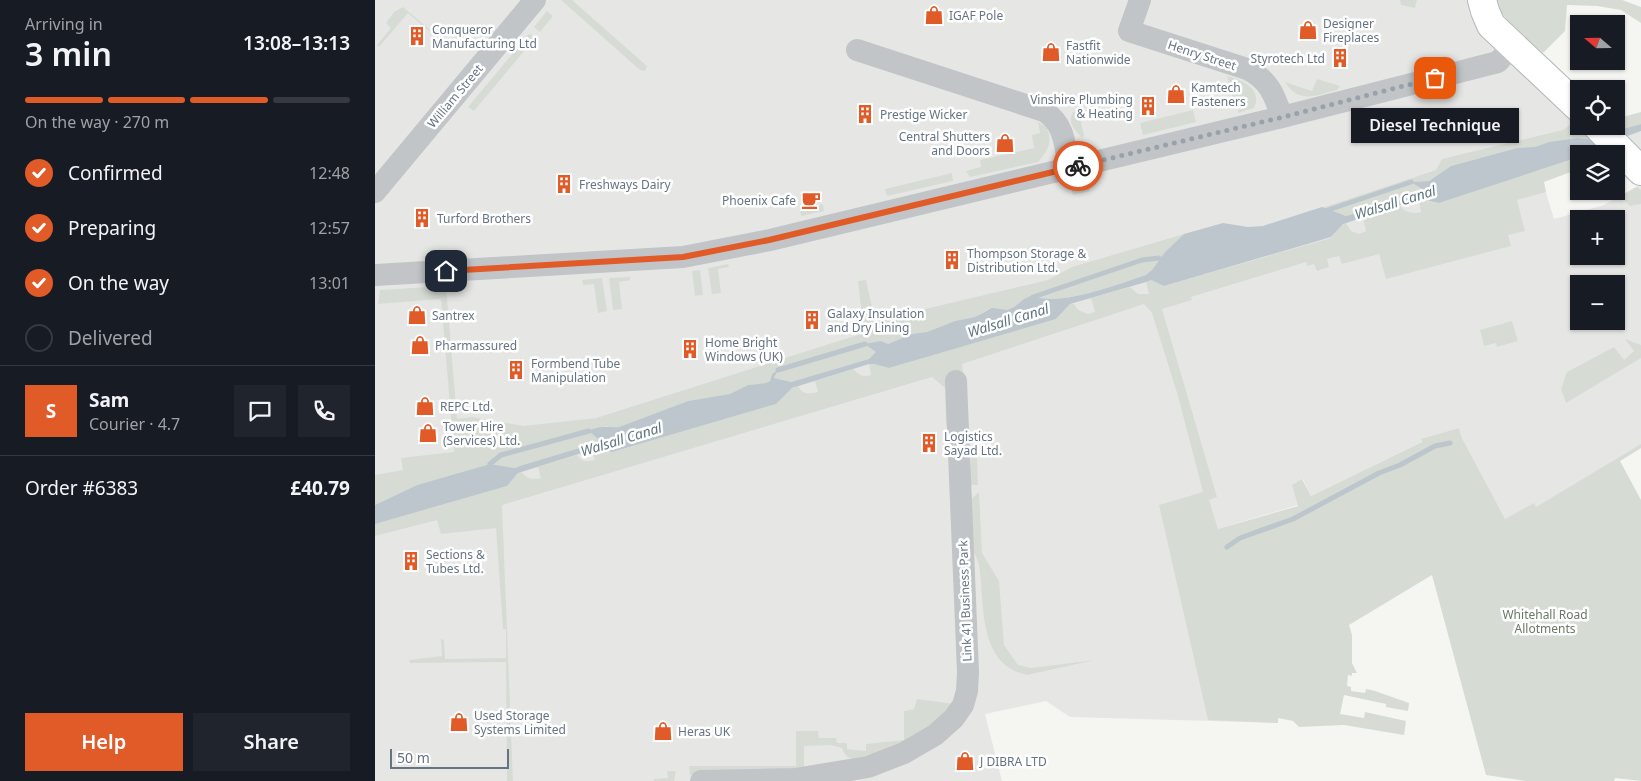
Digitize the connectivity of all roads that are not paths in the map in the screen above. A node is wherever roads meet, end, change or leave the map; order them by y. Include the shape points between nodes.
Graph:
1 (535, 0) edge
2 (1139, 0) edge
3 (1482, 0) edge
4 (1513, 46) junction
5 (857, 50) dead end
6 (1570, 100) edge
7 (1283, 117) junction
8 (1606, 135) edge
9 (1069, 168) junction
10 (1641, 171) edge
11 (375, 192) edge
12 (375, 275) edge
13 (956, 381) dead end
14 (868, 774) edge
15 (701, 781) edge

1 - 11 street, William Street
2 - 7 street, Henry Street via 1129,32 1257,74 1271,89
3 - 4 main road via 1491,25
4 - 6 main road
4 - 7 street via 1498,62
5 - 9 street via 1044,111 1060,126
7 - 9 street
8 - 10 main road
9 - 12 street via 769,240 683,257
13 - 14 street, Link 41 Business Park via 967,691 954,718 935,735
14 - 15 street, Link 41 Business Park

